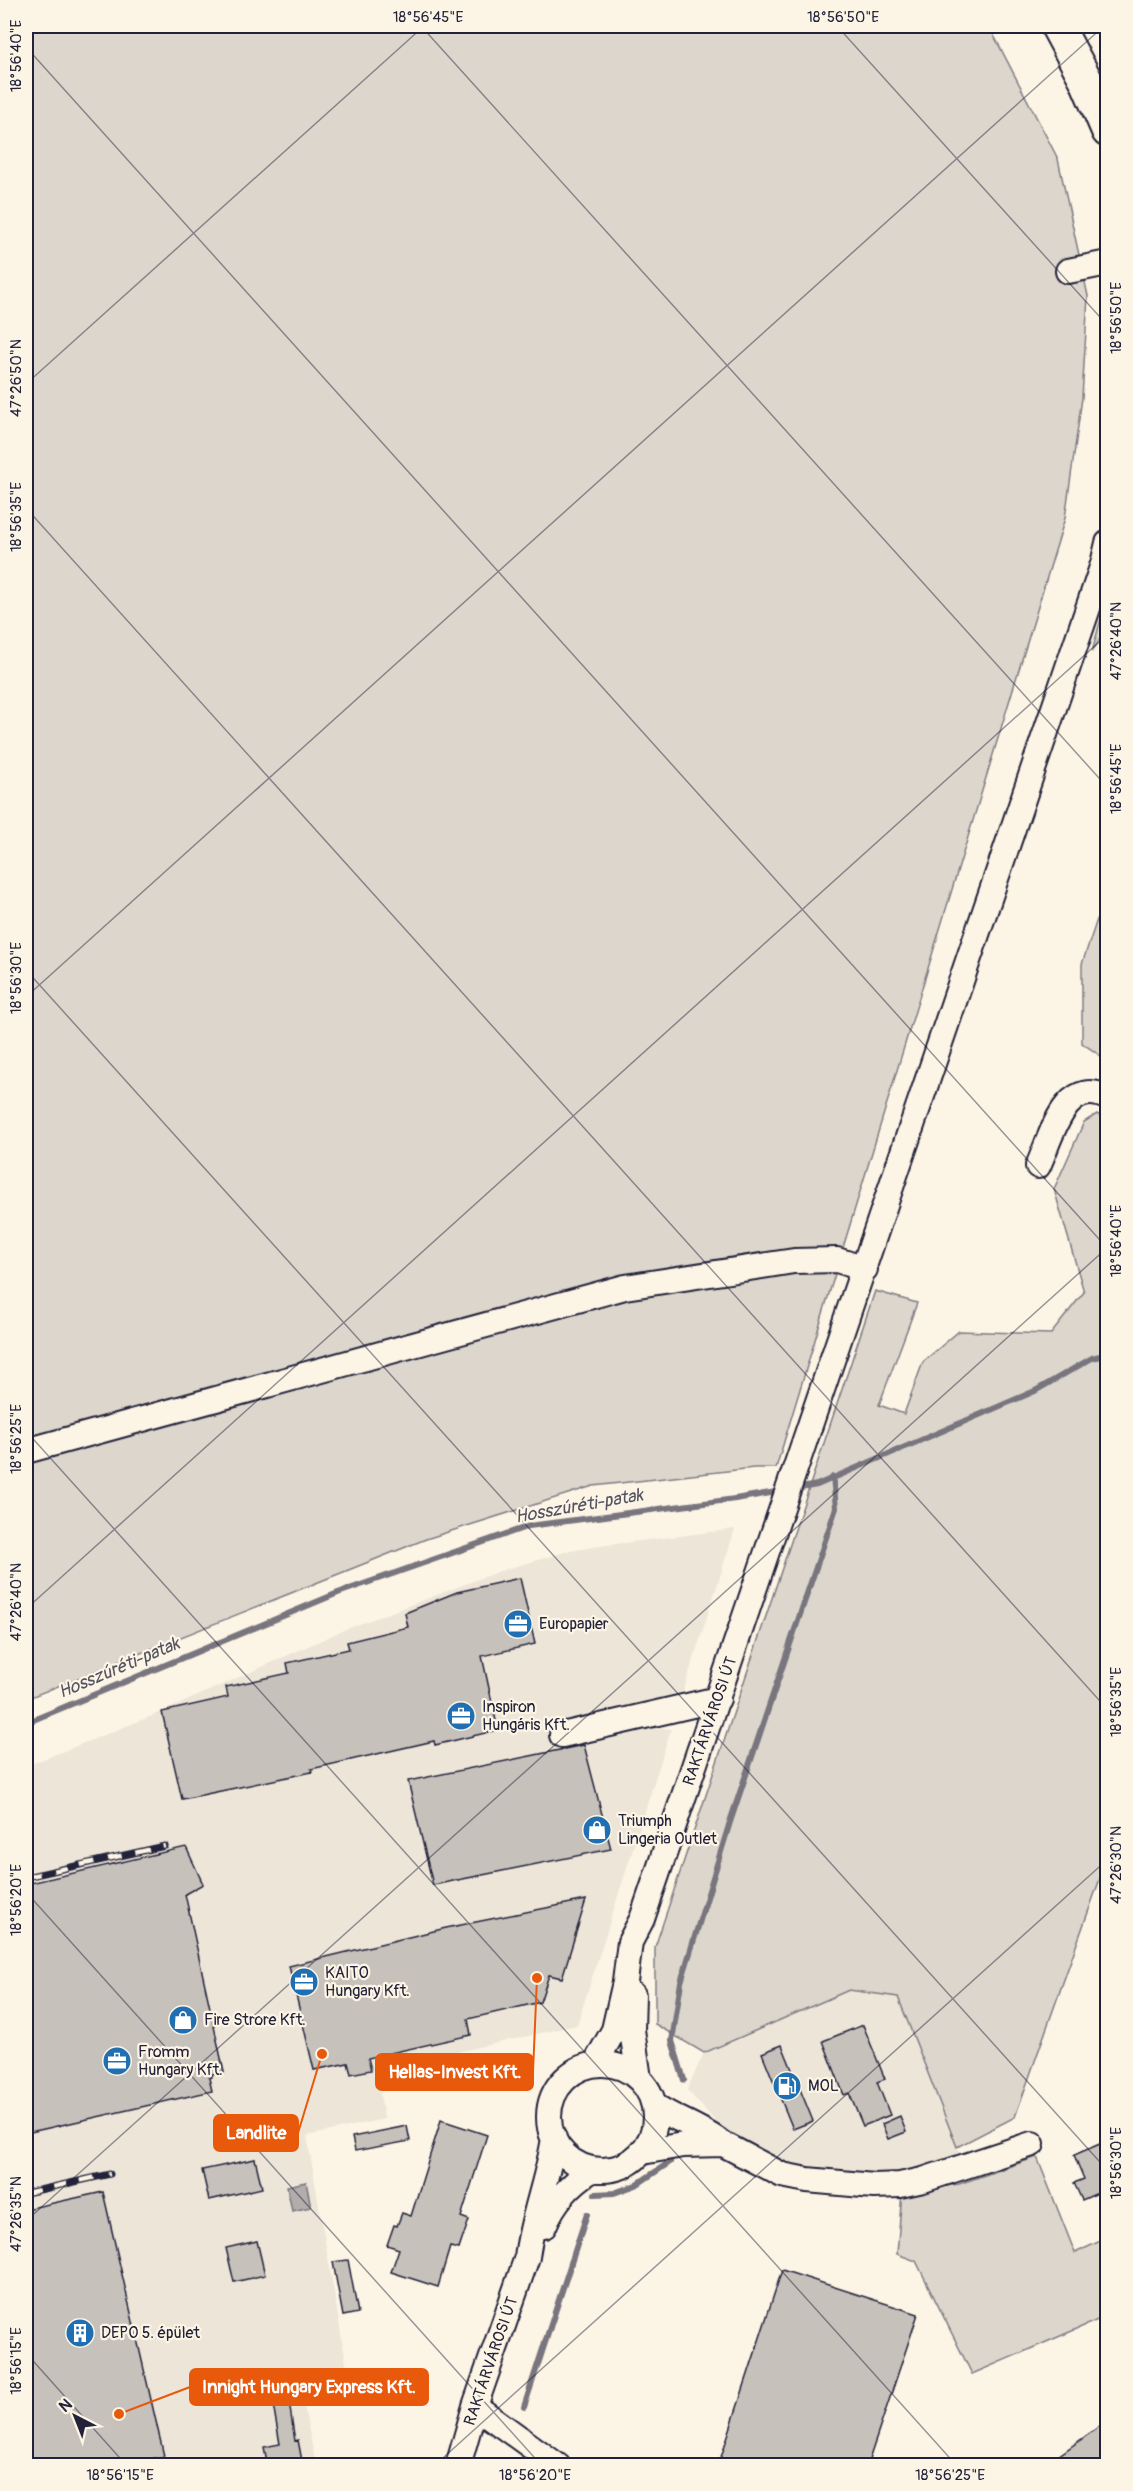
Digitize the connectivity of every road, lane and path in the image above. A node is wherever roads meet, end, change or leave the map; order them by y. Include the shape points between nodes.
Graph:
1 (1057, 26) edge
2 (1107, 131) edge
3 (1107, 263) edge
4 (1068, 271) dead end
5 (1107, 543) edge
6 (1107, 1098) edge
7 (1038, 1166) dead end
8 (865, 1269) junction
9 (26, 1450) edge
10 (718, 1699) junction
11 (562, 1735) dead end
12 (642, 1919) junction
13 (595, 2064) junction
14 (639, 2079) junction
15 (655, 2106) junction
16 (554, 2138) junction
17 (1032, 2144) dead end
18 (727, 2146) dead end
19 (642, 2152) junction
20 (593, 2169) junction
21 (527, 2258) junction
22 (475, 2406) junction
23 (458, 2466) edge
24 (558, 2466) edge

1 - 2 main road
3 - 4 street
5 - 8 street, RAKTÁRVÁROSI ÚT
6 - 7 street via 1084,1094 1066,1104
8 - 9 street via 837,1260 794,1261 625,1287
8 - 10 street, RAKTÁRVÁROSI ÚT
10 - 11 street
10 - 12 street, RAKTÁRVÁROSI ÚT
12 - 13 street, RAKTÁRVÁROSI ÚT via 630,1942 614,2030
12 - 14 street, RAKTÁRVÁROSI ÚT via 632,2030
13 - 14 street via 623,2068
13 - 16 street, RAKTÁRVÁROSI ÚT via 571,2074 558,2088 550,2108
14 - 15 street, RAKTÁRVÁROSI ÚT
15 - 19 street via 652,2135
15 - 19 street via 723,2144
16 - 20 street via 566,2155
16 - 21 street, RAKTÁRVÁROSI ÚT
17 - 18 street via 923,2180 874,2186 782,2175
19 - 20 street via 625,2165
20 - 21 street, RAKTÁRVÁROSI ÚT via 556,2201
21 - 22 street, RAKTÁRVÁROSI ÚT
22 - 23 street, RAKTÁRVÁROSI ÚT
22 - 24 street

